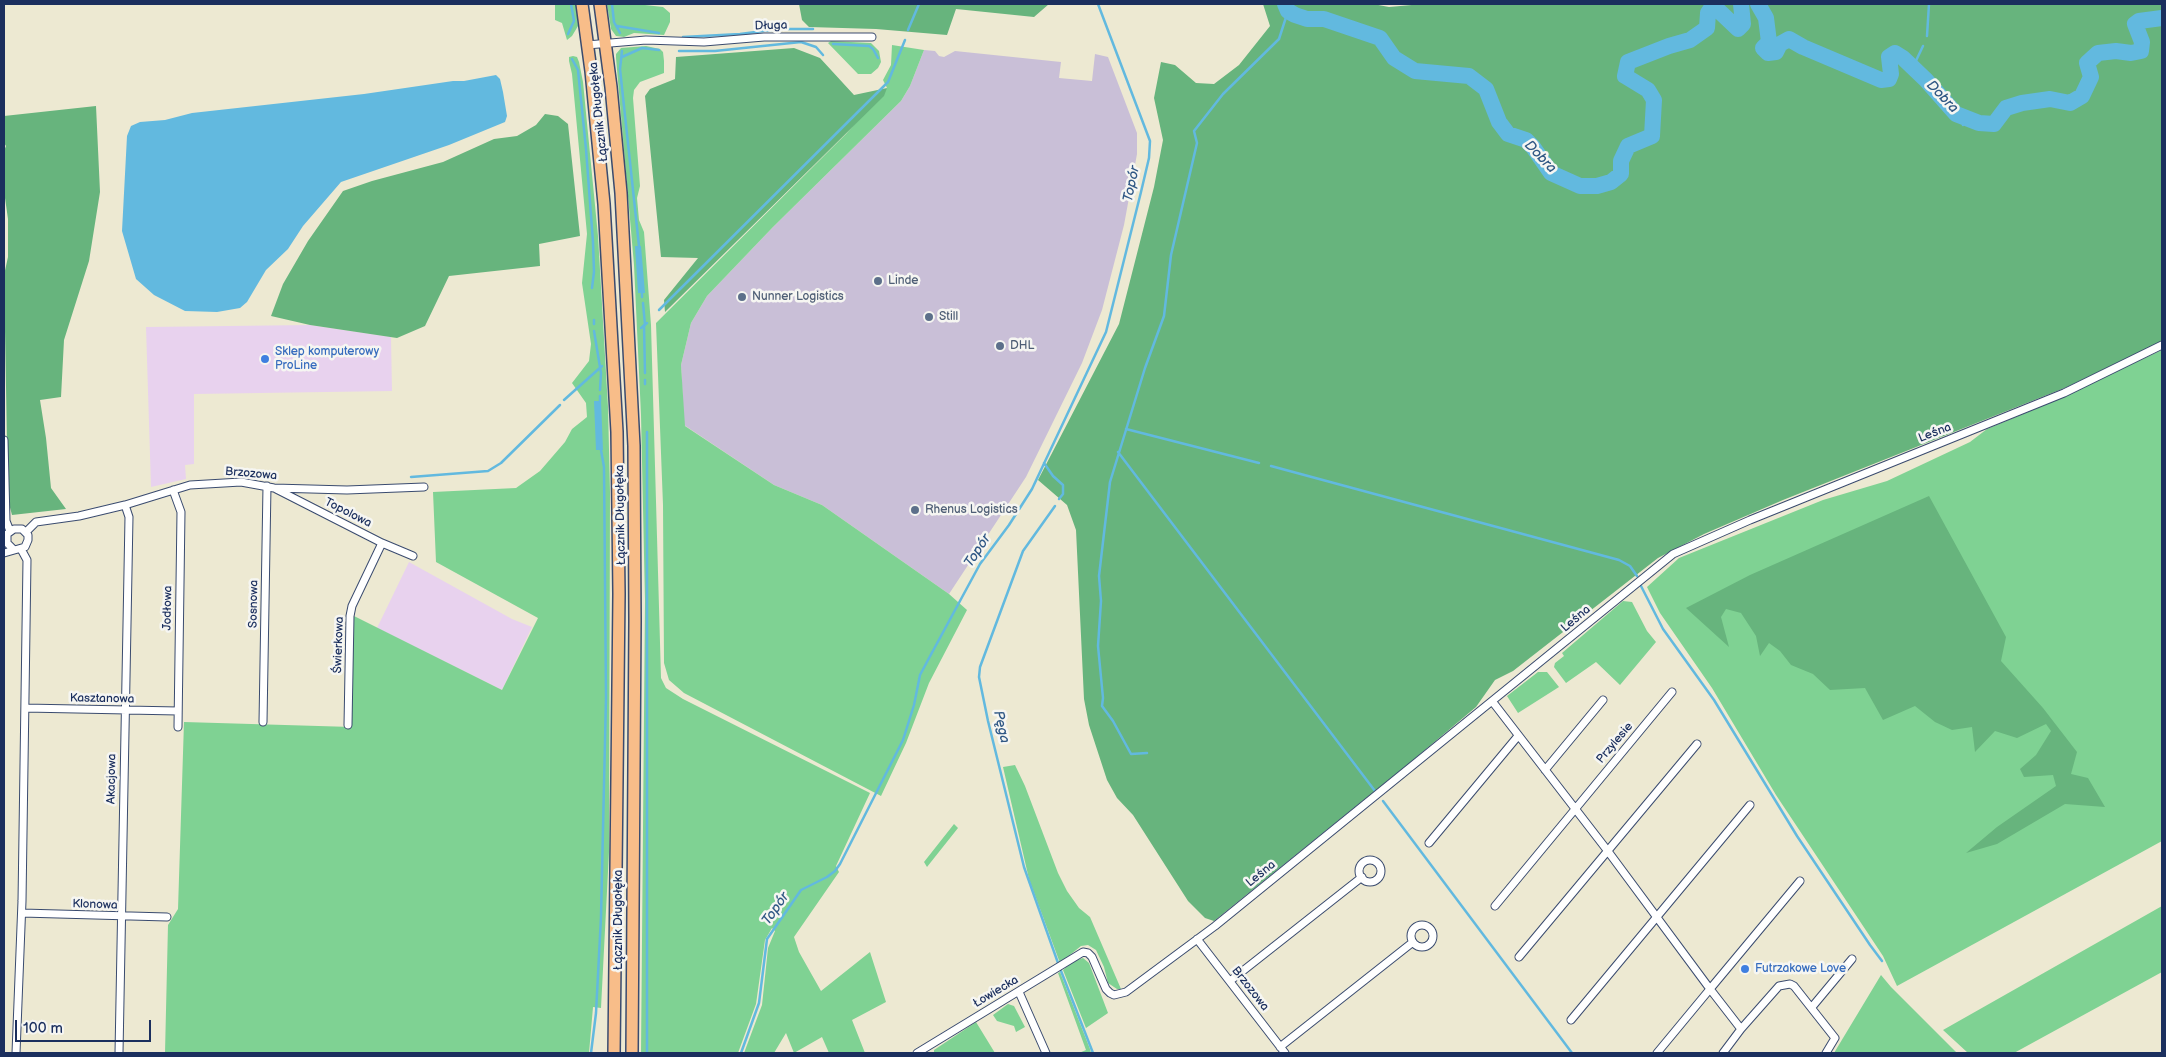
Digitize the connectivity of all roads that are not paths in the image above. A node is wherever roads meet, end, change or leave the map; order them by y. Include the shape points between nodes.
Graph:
1 (582, 4) edge
2 (600, 4) edge
3 (872, 37) dead end
4 (605, 43) junction
5 (587, 45) junction
6 (2162, 346) edge
7 (4, 440) edge
8 (270, 487) junction
9 (424, 488) dead end
10 (173, 490) junction
11 (125, 505) junction
12 (10, 531) junction
13 (26, 532) junction
14 (382, 543) junction
15 (13, 549) junction
16 (21, 549) junction
17 (4, 553) edge
18 (413, 556) dead end
19 (1672, 692) dead end
20 (1604, 700) dead end
21 (1492, 701) junction
22 (25, 708) junction
23 (124, 711) junction
24 (178, 711) junction
25 (263, 722) dead end
26 (348, 726) dead end
27 (178, 727) dead end
28 (1518, 736) junction
29 (1697, 744) dead end
30 (1545, 770) junction
31 (1750, 805) dead end
32 (1575, 809) junction
33 (1428, 843) dead end
34 (1607, 850) junction
35 (1362, 877) dead end
36 (1800, 881) dead end
37 (1495, 906) dead end
38 (22, 913) junction
39 (122, 917) junction
40 (167, 918) dead end
41 (1657, 918) junction
42 (1197, 939) junction
43 (1413, 942) dead end
44 (1088, 952) joint
45 (1519, 957) dead end
46 (1852, 959) dead end
47 (1230, 981) junction
48 (1710, 989) junction
49 (1019, 992) junction
50 (615, 993) junction
51 (1812, 1007) junction
52 (1571, 1020) dead end
53 (1741, 1029) junction
54 (1282, 1050) edge
55 (16, 1053) edge
56 (119, 1053) edge
57 (606, 1053) edge
58 (614, 1053) edge
59 (631, 1053) edge
60 (917, 1053) edge
61 (1046, 1053) edge
62 (1657, 1053) edge
63 (1723, 1053) edge
64 (1826, 1053) edge

1 - 5 main road, Łącznik Długołęka
2 - 4 main road, Łącznik Długołęka
3 - 4 street, Długa
4 - 5 street, Długa
4 - 59 main road, Łącznik Długołęka via 621,193 634,446
5 - 50 main road, Łącznik Długołęka via 607,245 617,440 619,594
6 - 21 street, Leśna via 2064,393 1673,554
7 - 12 street via 6,521
8 - 9 street, Brzozowa
8 - 10 street, Brzozowa via 223,482
8 - 14 street, Topolowa
8 - 25 street, Sosnowa
10 - 11 street, Brzozowa
10 - 24 street, Jodłowa via 181,512
11 - 13 street, Brzozowa via 36,522
11 - 23 street, Akacjowa via 129,517
12 - 13 street via 18,528
12 - 15 street via 6,539
13 - 16 street via 28,540
14 - 18 street, Topolowa
14 - 26 street, Świerkowa via 350,616
15 - 16 street
15 - 17 street
16 - 22 street via 26,560
19 - 32 street, Przylesie
20 - 30 street
21 - 28 street
21 - 42 street, Leśna
22 - 23 street, Kasztanowa
22 - 38 street
23 - 24 street, Kasztanowa
23 - 39 street, Akacjowa
24 - 27 street, Jodłowa
28 - 30 street
28 - 33 street
29 - 34 street
30 - 32 street
31 - 41 street
32 - 34 street
32 - 37 street, Przylesie
34 - 41 street
34 - 45 street
35 - 47 street
36 - 48 street
38 - 39 street, Klonowa
38 - 55 street
39 - 40 street, Klonowa
39 - 56 street, Akacjowa
41 - 48 street
41 - 52 street
42 - 44 street, Leśna via 1126,992 1117,995 1106,989
42 - 47 street, Brzozowa
43 - 54 street
44 - 49 street, Łowiecka via 1080,953
46 - 51 street
47 - 54 street, Brzozowa
48 - 53 street
48 - 62 street
49 - 60 street, Łowiecka
49 - 61 street
50 - 57 main road
50 - 58 main road
51 - 53 street via 1794,986 1784,984
51 - 64 street via 1835,1038
53 - 63 street

